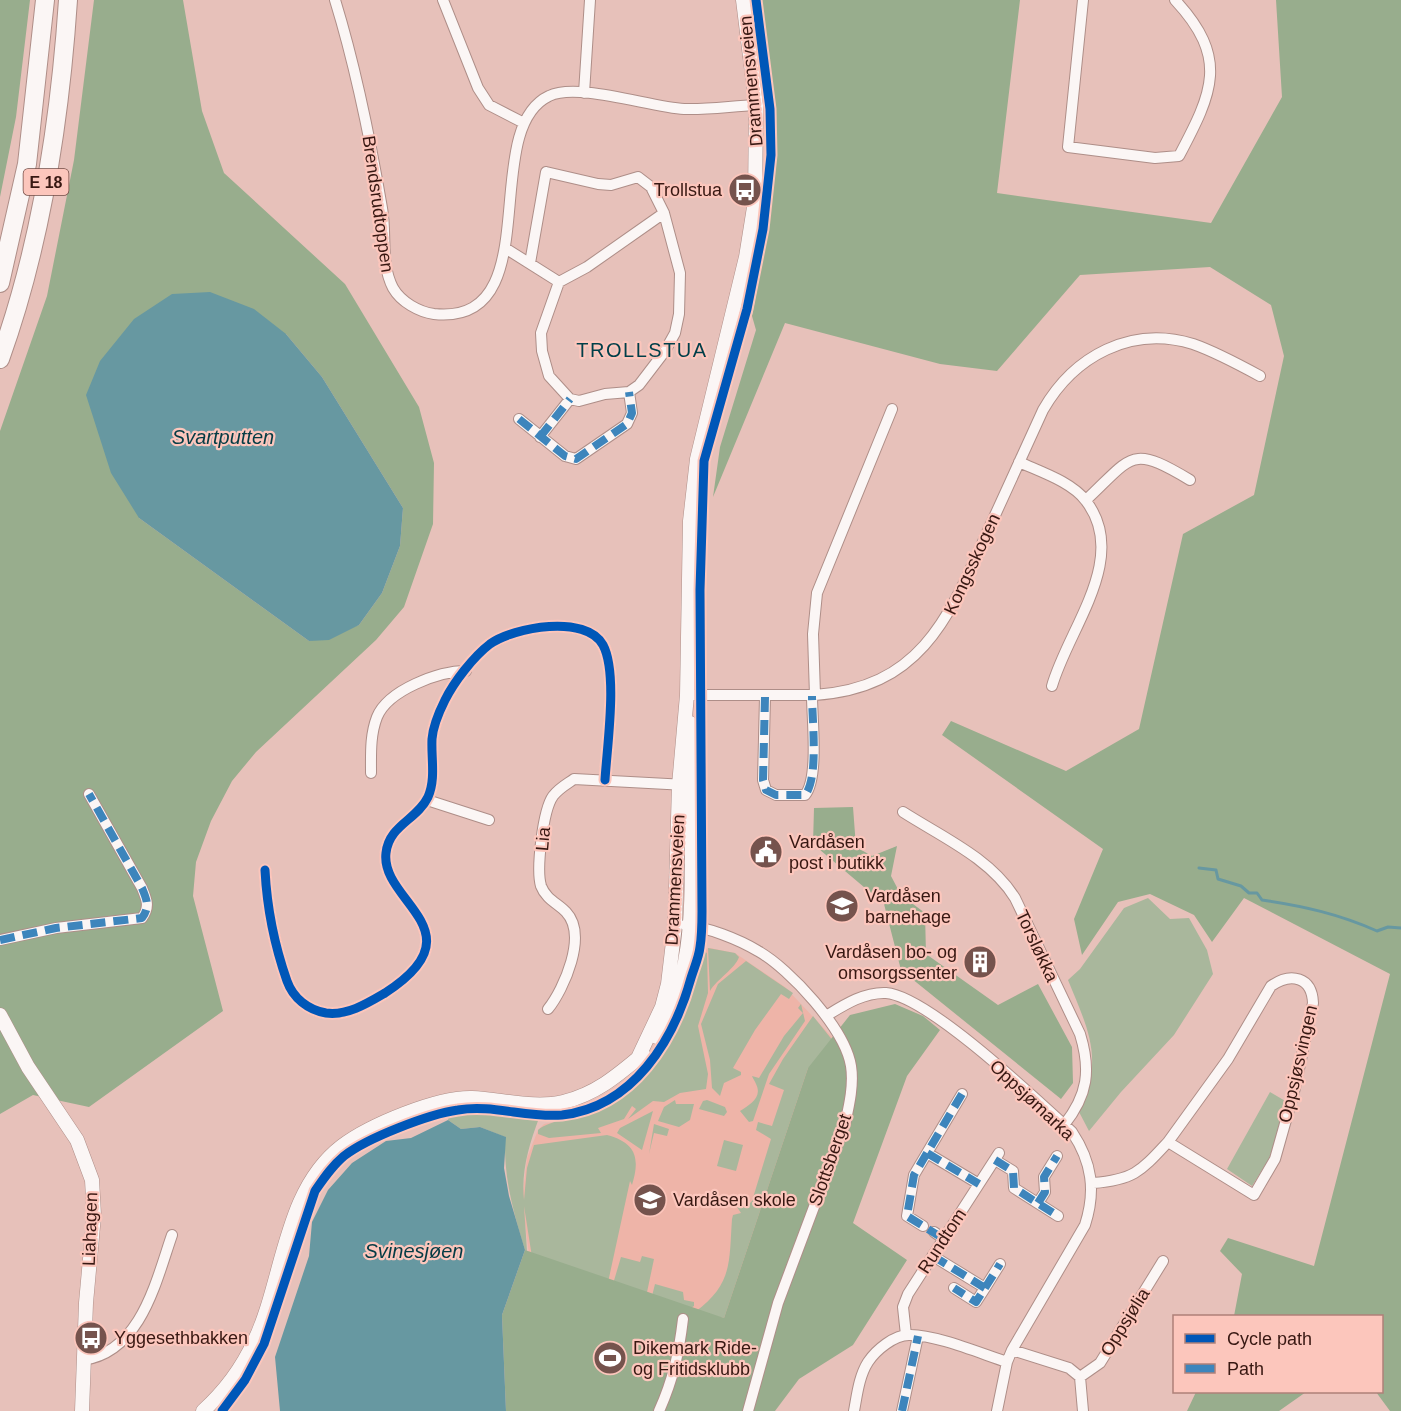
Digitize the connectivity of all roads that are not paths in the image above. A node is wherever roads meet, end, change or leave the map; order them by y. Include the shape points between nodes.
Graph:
1 (45, 0) edge
2 (68, 0) edge
3 (335, 0) edge
4 (444, 0) edge
5 (590, 0) edge
6 (743, 0) edge
7 (1083, 0) edge
8 (1175, 0) edge
9 (584, 93) junction
10 (756, 105) junction
11 (524, 123) junction
12 (664, 213) junction
13 (505, 248) junction
14 (530, 263) junction
15 (559, 282) junction
16 (0, 283) edge
17 (0, 359) edge
18 (1260, 375) dead end
19 (629, 392) junction
20 (570, 399) junction
21 (892, 409) dead end
22 (519, 419) dead end
23 (540, 437) junction
24 (1019, 462) junction
25 (1190, 480) dead end
26 (1086, 500) junction
27 (466, 671) junction
28 (1052, 686) dead end
29 (687, 695) junction
30 (814, 695) junction
31 (765, 697) junction
32 (371, 773) dead end
33 (605, 780) junction
34 (686, 785) junction
35 (89, 794) dead end
36 (427, 800) junction
37 (903, 812) dead end
38 (489, 820) dead end
39 (265, 870) dead end
40 (675, 925) junction
41 (690, 926) junction
42 (0, 940) edge
43 (548, 1009) dead end
44 (0, 1016) edge
45 (826, 1016) junction
46 (638, 1058) junction
47 (962, 1094) dead end
48 (1064, 1125) junction
49 (1167, 1142) junction
50 (927, 1154) junction
51 (1058, 1155) dead end
52 (1093, 1183) junction
53 (980, 1184) junction
54 (1038, 1203) junction
55 (1058, 1216) dead end
56 (923, 1226) dead end
57 (933, 1232) dead end
58 (172, 1235) dead end
59 (944, 1239) junction
60 (933, 1256) junction
61 (1163, 1261) dead end
62 (1000, 1264) dead end
63 (963, 1274) junction
64 (985, 1288) junction
65 (683, 1319) dead end
66 (912, 1335) junction
67 (1012, 1350) junction
68 (83, 1360) junction
69 (1007, 1362) junction
70 (1080, 1377) junction
71 (82, 1411) edge
72 (203, 1411) edge
73 (659, 1411) edge
74 (748, 1411) edge
75 (854, 1411) edge
76 (902, 1411) edge
77 (998, 1411) edge
78 (1083, 1411) edge

1 - 16 highway, E 18 via 27,164
2 - 17 highway, E 18 via 48,169 15,313
3 - 13 street, Brendsrudtoppen via 371,143 384,220 385,262 397,294 426,313 460,312 476,304 491,288
4 - 11 street via 478,88 489,105
5 - 9 street
6 - 10 main road, Drammensveien
7 - 8 street via 1068,147 1155,158 1179,156 1208,98 1208,46
9 - 10 street, Brendsrudtoppen via 685,109
9 - 11 street, Brendsrudtoppen via 550,95 530,112
10 - 29 main road, Drammensveien via 757,174 751,228 704,422 694,480
11 - 13 street, Brendsrudtoppen
12 - 14 street via 651,187 638,177 611,185 546,172
12 - 15 street
12 - 19 street via 680,273 675,333 652,368
13 - 14 street
14 - 15 street
15 - 20 street via 544,320 542,351 549,376
18 - 24 street, Kongsskogen via 1218,354 1172,339 1139,339 1105,349 1073,370 1055,388
19 - 20 street via 579,402
19 - 23 street via 632,413 627,424 585,456 565,456
20 - 23 street
21 - 30 street via 817,593
22 - 23 street
24 - 26 street via 1060,481
24 - 30 street, Kongsskogen via 940,629 911,661 878,682 843,693
25 - 26 street via 1151,459 1138,458 1120,467
26 - 28 street via 1098,528 1102,563 1096,584 1059,659
27 - 32 street via 438,675 389,700 372,731
27 - 33 street via 490,645 517,632 571,626 590,633 602,643 610,663
27 - 36 street via 436,721
29 - 31 street, Kongsskogen
29 - 34 main road, Drammensveien
30 - 31 street, Kongsskogen
30 - 31 street via 812,772 810,788 804,795 776,795 766,790
33 - 34 street, Lia
33 - 43 street, Lia via 574,779 552,798 545,817 541,886 548,899 567,913 574,936 569,971
34 - 40 main road, Drammensveien
34 - 41 main road, Drammensveien
35 - 42 street via 142,888 147,911 142,918 56,928
36 - 38 street
36 - 39 street via 398,827 388,842 385,862 389,874 420,917 426,940 423,952 393,987 356,1009 319,1012 300,1001 290,989 274,941
37 - 48 street, Torsløkka via 990,868 1015,898 1087,1055 1084,1090
40 - 41 street, Slottsberget
40 - 46 main road, Drammensveien via 662,1007
41 - 45 street, Slottsberget via 759,951
41 - 46 main road, Drammensveien via 683,974 668,1020
44 - 68 main road, Liahagen via 28,1067 77,1140 92,1180 94,1215
45 - 48 street, Oppsjømarka via 868,994 886,993 912,1001 944,1022
45 - 74 street, Slottsberget via 843,1040 851,1066 851,1097 835,1155 778,1303
46 - 72 main road, Drammensveien via 615,1079 579,1097 544,1104 455,1099 372,1129 341,1146 305,1192 254,1342 233,1377
47 - 50 street
48 - 52 street, Oppsjømarka via 1086,1157
49 - 49 street, Oppsjøsvingen via 1228,1059 1271,986 1295,977 1306,982 1313,1003 1295,1088 1275,1159 1254,1195
49 - 52 street, Oppsjøsvingen via 1140,1171
50 - 53 street
50 - 56 street via 915,1175 907,1216
51 - 54 street via 1044,1177 1045,1192
52 - 67 street, Oppsjømarka via 1085,1225
53 - 54 street, Rundtom via 997,1157 1013,1171 1014,1188
53 - 59 street, Rundtom
54 - 55 street
57 - 59 street
58 - 68 street via 142,1317 109,1350
59 - 60 street, Rundtom
60 - 63 street
60 - 66 street, Rundtom via 903,1307
61 - 70 street, Oppsjølia via 1100,1363
62 - 64 street
63 - 64 street
63 - 64 street via 951,1293 976,1302
65 - 73 street via 678,1362
66 - 69 street
66 - 75 street via 880,1348 867,1363
66 - 76 street, Rundtom
67 - 69 street, Oppsjømarka
67 - 70 street via 1069,1368
68 - 71 main road, Liahagen
69 - 77 street, Oppsjømarka
70 - 78 street

